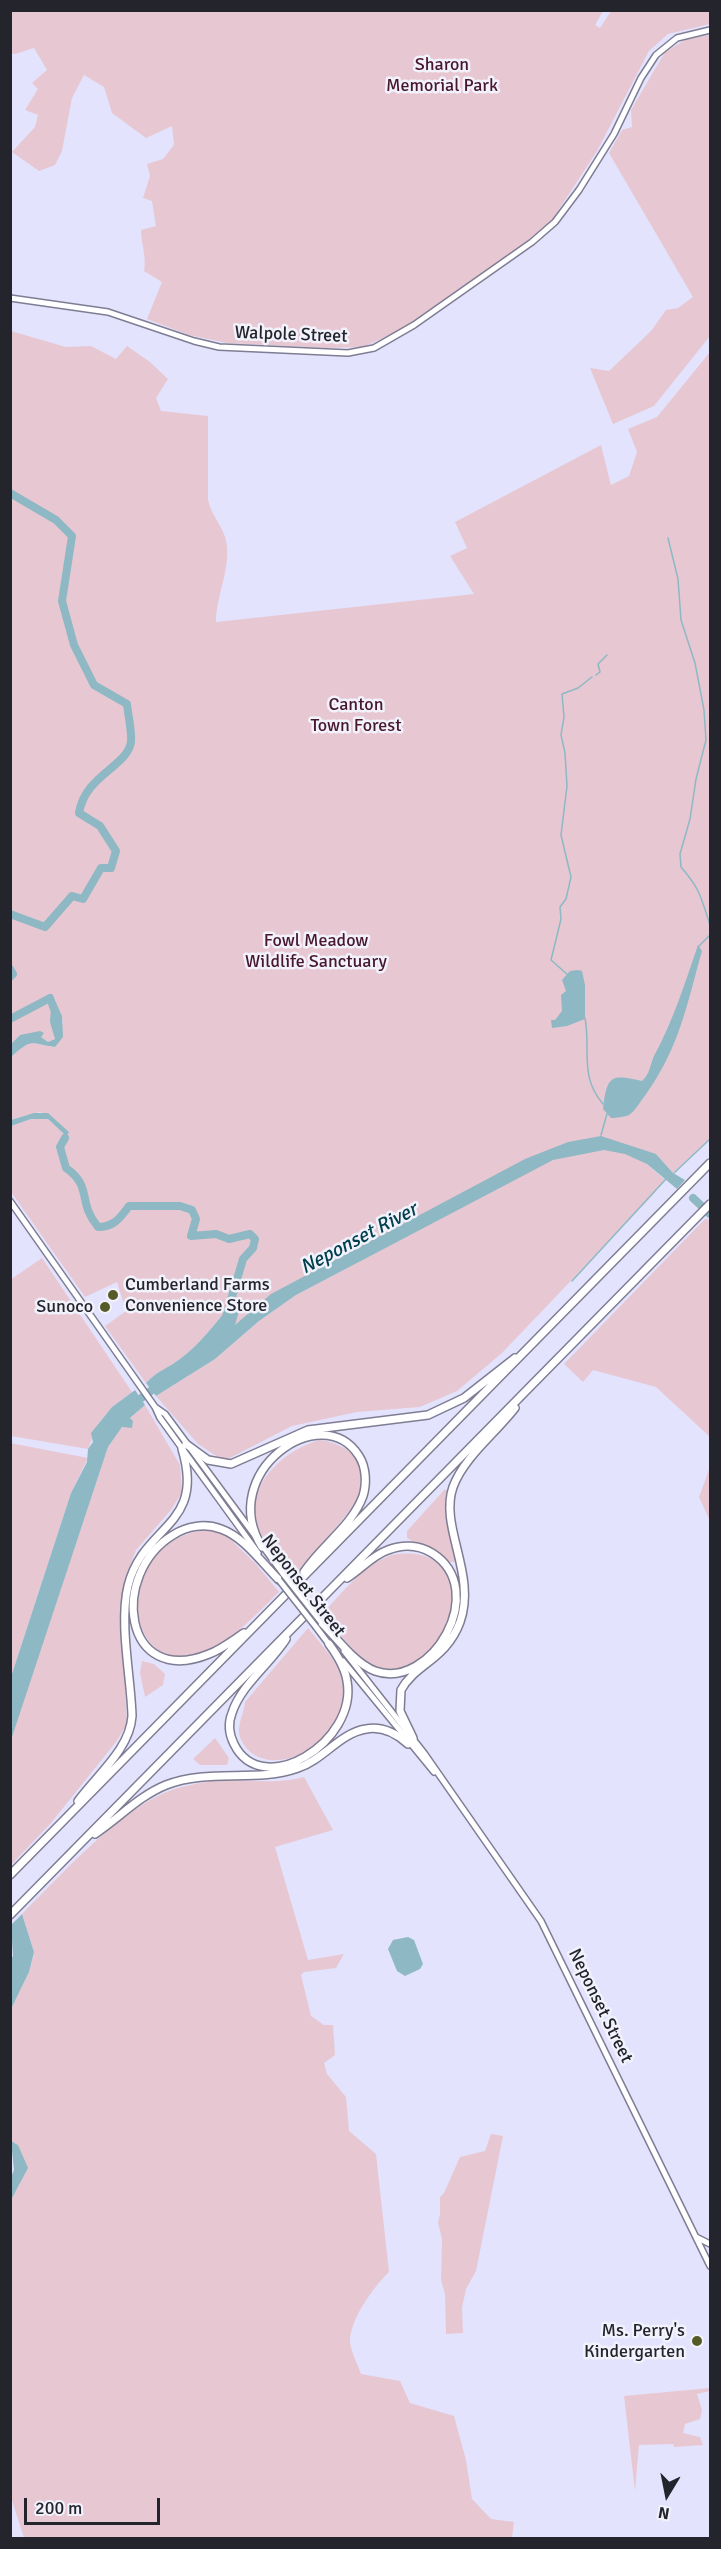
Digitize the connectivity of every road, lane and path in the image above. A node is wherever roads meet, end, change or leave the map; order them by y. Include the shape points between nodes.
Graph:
1 (711, 30) edge
2 (10, 298) edge
3 (711, 1163) edge
4 (10, 1201) edge
5 (711, 1204) edge
6 (536, 1341) junction
7 (530, 1387) junction
8 (184, 1446) junction
9 (262, 1547) junction
10 (281, 1577) junction
11 (296, 1585) junction
12 (335, 1586) junction
13 (318, 1624) junction
14 (256, 1625) junction
15 (294, 1627) junction
16 (329, 1644) junction
17 (410, 1741) junction
18 (68, 1817) junction
19 (82, 1842) junction
20 (10, 1875) edge
21 (10, 1915) edge
22 (696, 2237) junction
23 (711, 2244) edge
24 (711, 2249) edge
25 (702, 2250) junction
26 (711, 2266) edge

1 - 2 main road, Walpole Street via 677,38 656,55 605,148 555,222 400,334 366,350 348,353 219,347 108,312
3 - 6 highway
4 - 8 main road, Neponset Street via 156,1407 165,1414
5 - 7 highway
6 - 8 highway via 464,1398 428,1415 308,1430 231,1464 208,1460
6 - 11 highway
7 - 12 highway
7 - 17 highway via 453,1487 450,1511 465,1579 464,1604 448,1644 401,1690 400,1714
8 - 9 main road, Neponset Street
8 - 10 main road, Neponset Street
8 - 18 highway via 189,1474 186,1498 138,1560 126,1595 130,1730
9 - 10 main road, Neponset Street
9 - 11 highway via 252,1527 249,1506 255,1484 268,1462 291,1444 316,1435 334,1437 353,1448 365,1472 362,1499
10 - 13 main road, Neponset Street, bridge
10 - 14 highway via 232,1534 205,1526 187,1528 164,1541 148,1558 138,1577 132,1601 134,1626 144,1644 164,1658 204,1656
11 - 14 highway
12 - 13 highway via 384,1551 412,1546 431,1552 446,1564 456,1583 457,1604 449,1629 436,1648 417,1664 394,1673 365,1666
12 - 15 highway
13 - 16 main road, Neponset Street
13 - 17 main road, Neponset Street
14 - 18 highway
15 - 16 highway via 239,1698 232,1713 230,1730 234,1743 254,1763 278,1766 300,1760 323,1745 337,1729 348,1687 344,1670
15 - 19 highway
16 - 17 main road, Neponset Street
17 - 19 highway via 388,1731 367,1729 295,1769 175,1782 147,1794
17 - 22 main road, Neponset Street via 481,1833 541,1921
18 - 20 highway
19 - 21 highway
22 - 23 main road
22 - 25 main road, Neponset Street
24 - 25 main road
25 - 26 main road, Neponset Street

